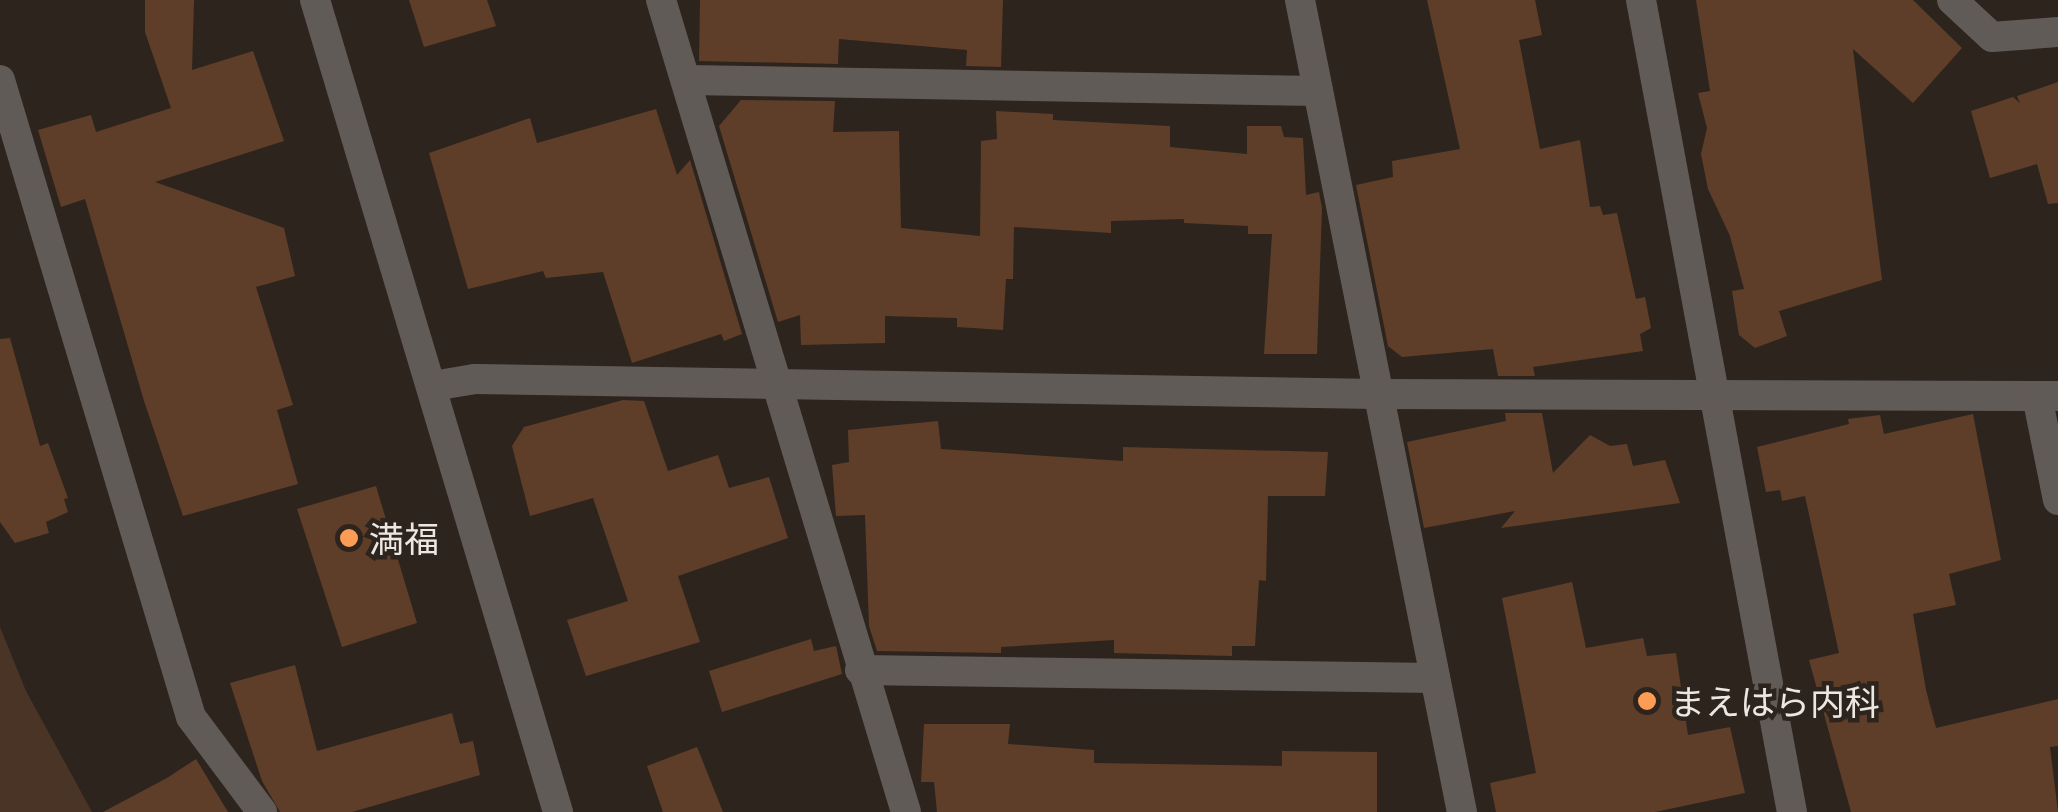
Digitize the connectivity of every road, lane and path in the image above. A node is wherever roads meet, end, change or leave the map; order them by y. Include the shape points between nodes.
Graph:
1 (315, 0) edge
2 (661, 0) edge
3 (1300, 0) edge
4 (1641, 0) edge
5 (1952, 0) edge
6 (2058, 32) edge
7 (0, 80) edge
8 (686, 80) junction
9 (1318, 91) junction
10 (778, 385) junction
11 (433, 386) junction
12 (1712, 393) junction
13 (1376, 394) junction
14 (2048, 396) edge
15 (2058, 500) edge
16 (860, 670) junction
17 (1435, 678) junction
18 (262, 812) edge
19 (558, 812) edge
20 (906, 812) edge
21 (1462, 812) edge
22 (1792, 812) edge

1 - 11 street
2 - 8 street
3 - 9 street
4 - 12 street
5 - 6 street via 1992,37
7 - 18 street via 190,718
8 - 9 street
8 - 10 street
9 - 13 street
10 - 11 street via 475,379
10 - 13 street
10 - 16 street
11 - 19 street
12 - 13 street
12 - 14 street
12 - 22 street
13 - 17 street
14 - 15 street
16 - 17 street
16 - 20 street
17 - 21 street

